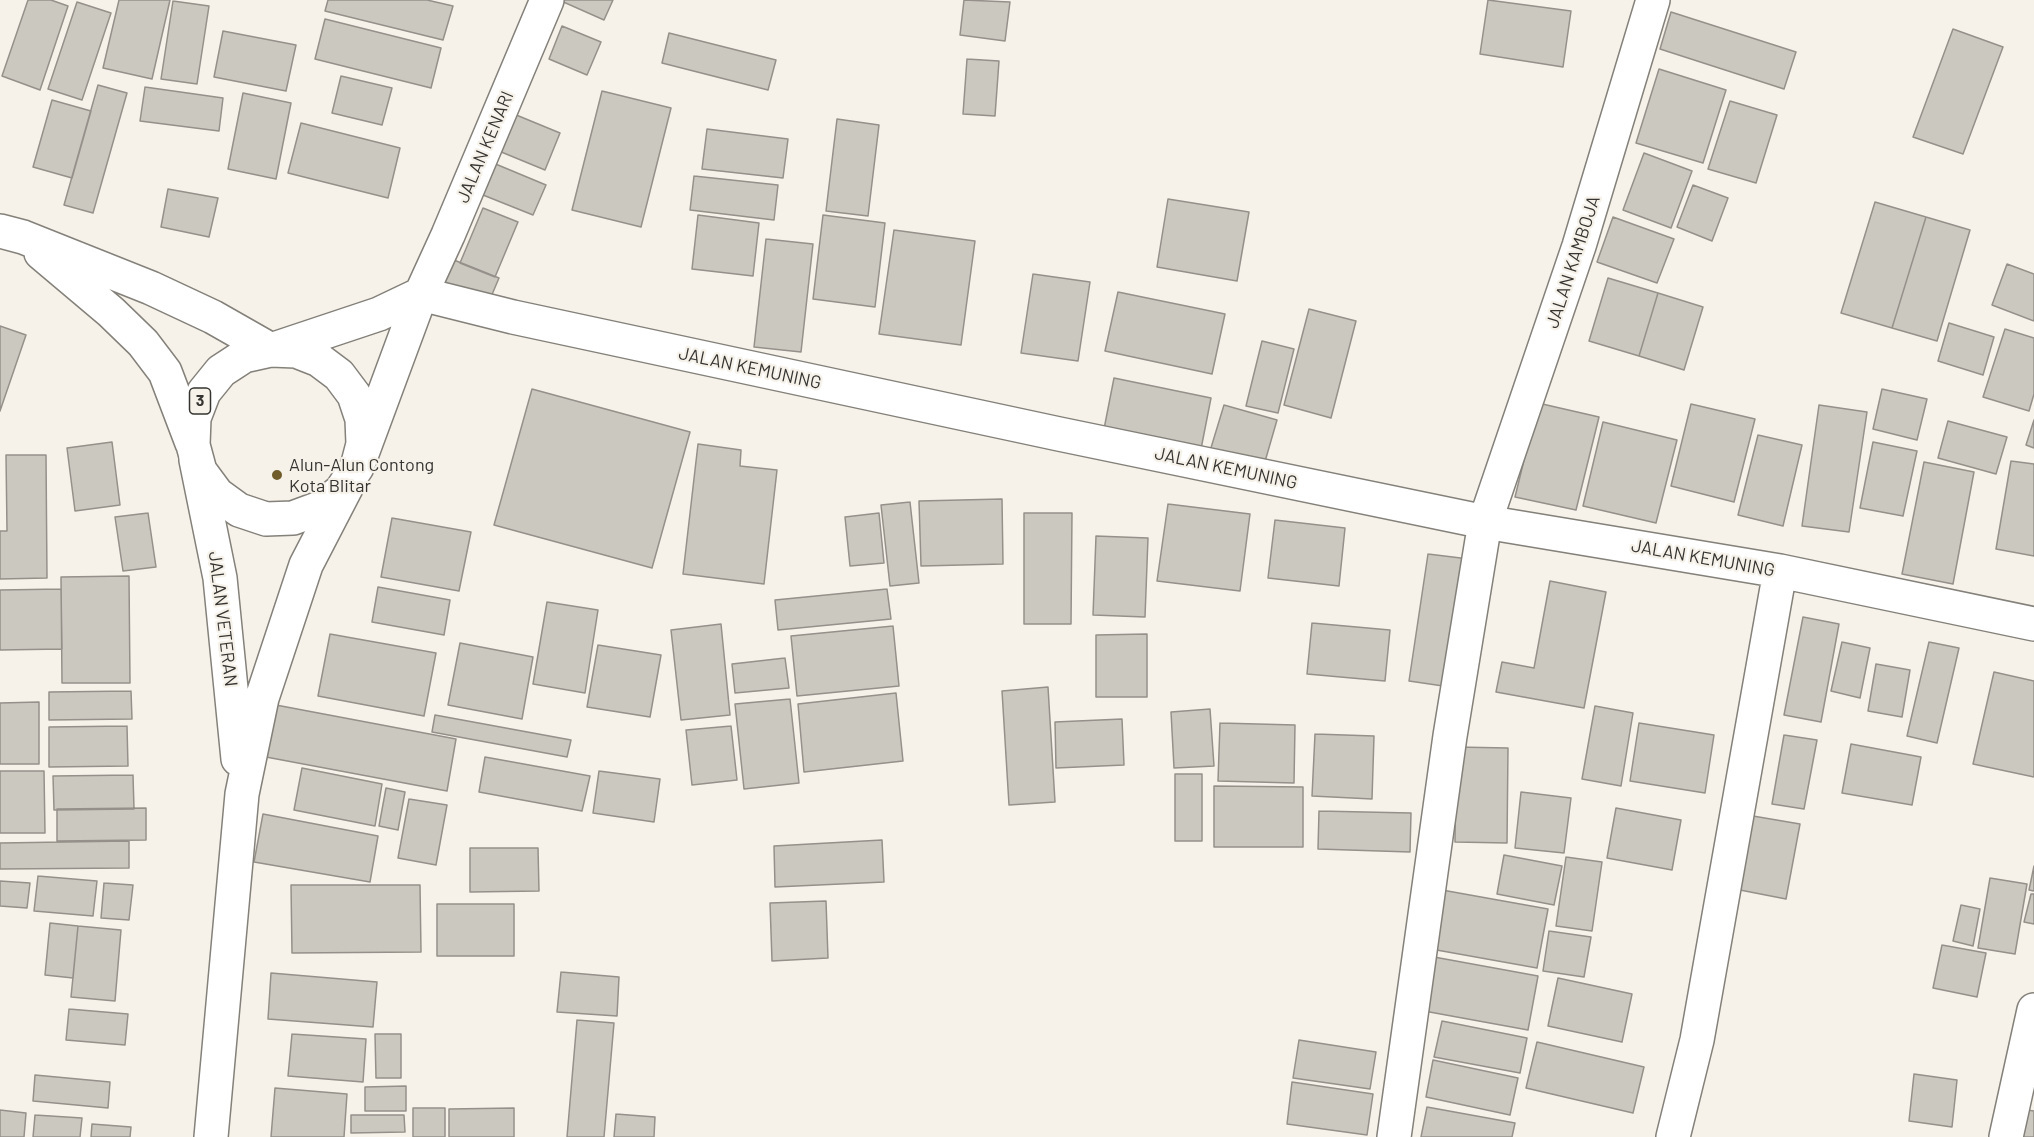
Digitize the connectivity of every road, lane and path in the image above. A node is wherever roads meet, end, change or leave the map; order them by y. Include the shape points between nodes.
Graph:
1 (547, 0) edge
2 (1653, 0) edge
3 (11, 234) edge
4 (421, 294) junction
5 (271, 350) junction
6 (193, 445) junction
7 (357, 467) junction
8 (1485, 522) junction
9 (1780, 571) junction
10 (2034, 624) edge
11 (242, 794) junction
12 (2034, 1010) edge
13 (211, 1137) edge
14 (1394, 1137) edge
15 (1673, 1137) edge
16 (2006, 1137) edge

1 - 4 main road, JALAN KENARI / 3
2 - 8 main road, JALAN KAMBOJA via 1579,246
3 - 5 main road, 3 via 151,288
3 - 6 main road, 3 via 111,312 143,343 165,372
4 - 5 main road, 3 via 379,314
4 - 7 main road, 3
4 - 8 main road, JALAN KEMUNING via 1059,434
5 - 6 main road, 3 via 244,356 215,378 204,392 194,418
5 - 7 main road, 3 via 296,351 319,360 344,381 354,395 362,419 363,444
6 - 7 main road, 3 via 201,471 217,494 239,510 266,519 293,518 320,508 341,491
6 - 11 main road, JALAN VETERAN via 220,578
7 - 11 main road, JALAN VETERAN via 306,565 285,622 262,698
8 - 9 main road, JALAN KEMUNING
8 - 14 main road, JALAN KAMBOJA via 1449,736
9 - 10 main road, JALAN KEMUNING
9 - 15 main road via 1697,1040
11 - 13 main road, JALAN VETERAN
12 - 16 main road

